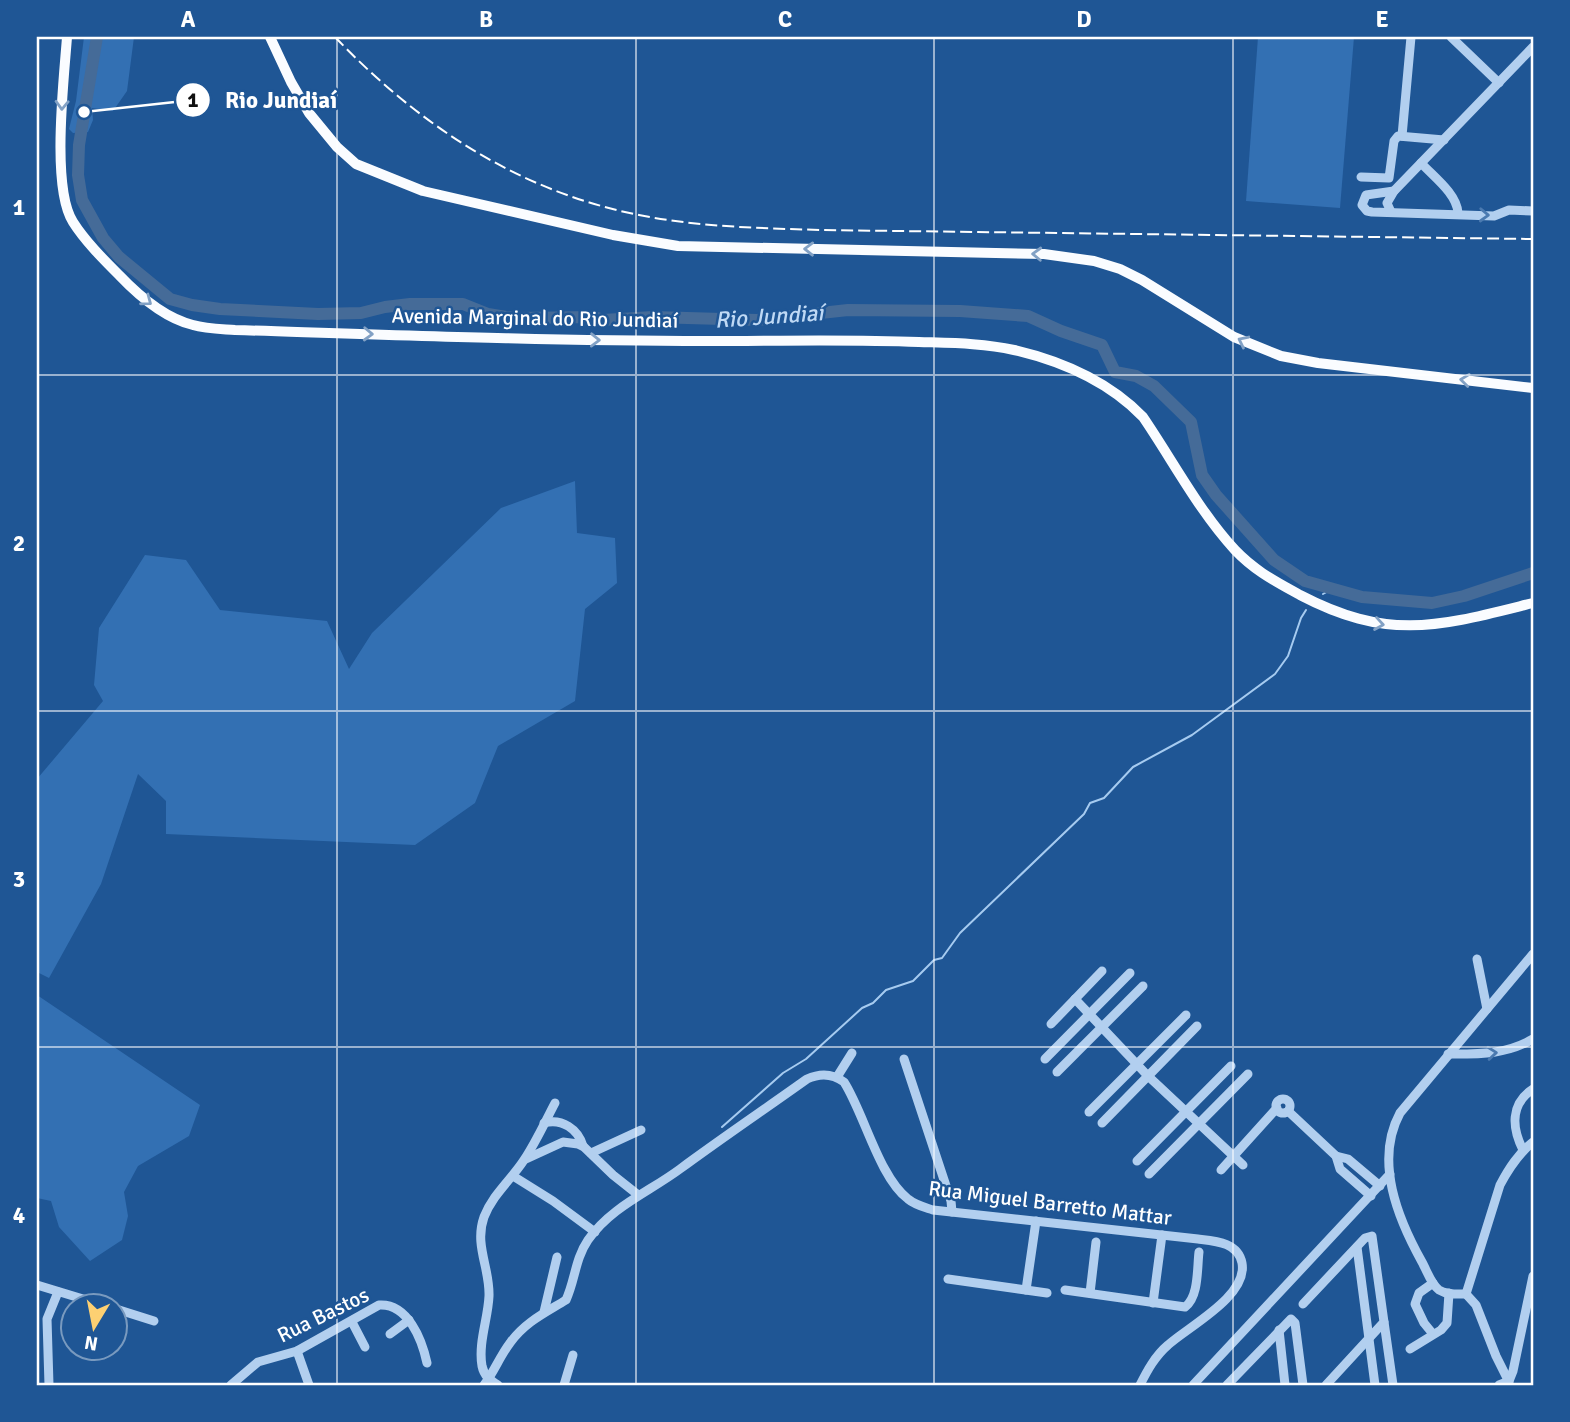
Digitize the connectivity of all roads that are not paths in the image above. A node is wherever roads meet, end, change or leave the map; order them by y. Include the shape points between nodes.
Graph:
1 (67, 37) edge
2 (270, 37) edge
3 (1411, 37) edge
4 (1451, 37) edge
5 (1533, 47) edge
6 (1499, 83) junction
7 (1402, 136) junction
8 (1428, 139) junction
9 (1444, 140) junction
10 (1434, 149) junction
11 (1421, 163) junction
12 (1361, 177) dead end
13 (1394, 191) junction
14 (1533, 211) edge
15 (1391, 212) junction
16 (1458, 214) junction
17 (1533, 388) edge
18 (1533, 603) edge
19 (1533, 954) edge
20 (1477, 959) dead end
21 (1102, 971) dead end
22 (1130, 973) dead end
23 (1143, 986) dead end
24 (1075, 999) junction
25 (1487, 1009) junction
26 (1088, 1015) junction
27 (1186, 1015) dead end
28 (1051, 1024) dead end
29 (1198, 1026) dead end
30 (1101, 1028) junction
31 (1463, 1037) junction
32 (1533, 1039) edge
33 (852, 1053) dead end
34 (1448, 1054) junction
35 (1468, 1054) junction
36 (904, 1059) dead end
37 (1045, 1059) dead end
38 (1137, 1064) junction
39 (1231, 1066) dead end
40 (1056, 1072) dead end
41 (1248, 1074) dead end
42 (1148, 1076) junction
43 (837, 1077) junction
44 (1533, 1089) edge
45 (555, 1103) dead end
46 (1089, 1112) dead end
47 (1185, 1113) junction
48 (544, 1123) junction
49 (1102, 1124) dead end
50 (1198, 1126) junction
51 (641, 1130) dead end
52 (1533, 1142) edge
53 (587, 1150) junction
54 (1523, 1150) junction
55 (1233, 1157) junction
56 (524, 1160) junction
57 (1137, 1161) dead end
58 (1243, 1166) dead end
59 (1221, 1171) dead end
60 (1149, 1174) dead end
61 (1390, 1174) junction
62 (513, 1176) junction
63 (1375, 1191) junction
64 (638, 1194) junction
65 (1395, 1204) junction
66 (952, 1212) junction
67 (1036, 1222) junction
68 (595, 1232) junction
69 (1162, 1235) junction
70 (1097, 1242) dead end
71 (1357, 1247) junction
72 (1199, 1252) dead end
73 (557, 1257) dead end
74 (1533, 1276) edge
75 (948, 1279) dead end
76 (1433, 1283) junction
77 (37, 1285) edge
78 (1026, 1290) junction
79 (1065, 1290) dead end
80 (58, 1292) joint
81 (1047, 1293) dead end
82 (1090, 1293) junction
83 (1449, 1293) junction
84 (1466, 1294) junction
85 (1153, 1303) junction
86 (1303, 1304) dead end
87 (544, 1311) junction
88 (130, 1313) edge
89 (409, 1320) junction
90 (154, 1321) dead end
91 (352, 1322) junction
92 (1384, 1322) junction
93 (1279, 1330) junction
94 (390, 1334) dead end
95 (1433, 1334) junction
96 (1368, 1338) junction
97 (365, 1347) dead end
98 (1410, 1349) dead end
99 (297, 1351) junction
100 (573, 1355) dead end
101 (427, 1363) dead end
102 (242, 1381) edge
103 (486, 1382) edge
104 (1506, 1384) edge
105 (49, 1385) edge
106 (231, 1385) edge
107 (309, 1385) edge
108 (498, 1385) edge
109 (564, 1385) edge
110 (1140, 1385) edge
111 (1193, 1385) edge
112 (1227, 1385) edge
113 (1285, 1385) edge
114 (1303, 1385) edge
115 (1326, 1385) edge
116 (1375, 1385) edge
117 (1392, 1385) edge

1 -> 18 main road, Avenida Marginal do Rio Jundiaí via 60,159 71,220 132,289 167,316 194,326 236,330 510,339 895,341 1014,350 1102,384 1132,406 1234,549 1256,571 1326,608 1359,620 1402,626 1457,621
17 -> 2 main road via 1281,356 1234,337 1142,280 1094,261 1044,254 678,246 422,191 356,164 337,147 309,113
3 - 7 street
4 - 6 street
5 - 6 street
6 - 9 street
7 - 8 street
7 - 12 street via 1395,139 1389,178
8 - 9 street
8 - 10 street
9 - 10 street
10 - 11 street
11 - 13 street
11 - 16 street via 1453,198
13 - 15 street via 1387,203
13 - 15 street via 1370,194 1362,202 1367,211
16 -> 14 street
15 - 16 street
19 - 25 street
20 - 25 street
21 - 24 street
22 - 26 street
23 - 30 street
24 - 26 street
24 - 28 street
25 - 31 street
26 - 30 street
26 - 37 street
27 - 38 street
29 - 42 street
30 - 38 street
30 - 40 street
31 - 34 street
31 - 35 street
35 -> 32 street via 1509,1051
33 - 43 street
34 - 35 street
34 - 61 street via 1399,1114 1390,1143
36 - 66 street
38 - 42 street
38 - 46 street
39 - 47 street
41 - 50 street
42 - 47 street
42 - 49 street
43 - 64 street via 821,1074 807,1079
43 - 66 street, Rua Miguel Barretto Mattar via 851,1094 900,1192 922,1207
44 - 54 street via 1519,1101 1515,1112 1514,1131
45 - 48 street
47 - 50 street
47 - 57 street
48 - 53 street via 568,1125
48 - 56 street
50 - 55 street
50 - 60 street
51 - 53 street
52 - 54 street
53 - 56 street via 563,1142
53 - 64 street
54 - 84 street via 1497,1193
55 - 58 street
55 - 59 street
55 - 63 street via 1277,1108 1278,1100 1285,1098 1290,1103 1288,1111 1336,1156 1348,1159
56 - 62 street
61 - 63 street
61 - 65 street
62 - 68 street
62 - 103 street via 490,1204 481,1232 489,1298 482,1364
63 - 65 street via 1388,1194
63 - 111 street
64 - 68 street
65 - 76 street
66 - 67 street, Rua Miguel Barretto Mattar
67 - 69 street, Rua Miguel Barretto Mattar
67 - 78 street
68 - 87 street via 579,1255 566,1300
69 - 85 street
69 - 110 street, Rua Miguel Barretto Mattar via 1231,1246 1240,1258 1242,1272 1236,1288 1167,1345
70 - 82 street
71 - 86 street
71 - 92 street via 1373,1237
71 - 96 street
72 - 85 street via 1189,1305
73 - 87 street
74 - 104 street via 1513,1371
75 - 78 street
76 - 83 street
76 - 95 street via 1419,1293 1415,1304
77 - 80 street
78 - 81 street
79 - 82 street
80 - 105 street via 47,1319
82 - 85 street
83 - 84 street
83 - 95 street via 1447,1322
84 - 104 street via 1476,1305
87 - 103 street via 511,1341
88 - 90 street
89 - 91 street, Rua Bastos via 384,1304
89 - 94 street
89 - 101 street via 421,1339
91 - 97 street
91 - 99 street, Rua Bastos
92 - 96 street
92 - 117 street
93 - 112 street
93 - 113 street
93 - 114 street via 1290,1319 1295,1321
95 - 98 street
96 - 115 street
96 - 116 street
99 - 102 street, Rua Bastos via 258,1362
99 - 107 street
100 - 109 street
102 - 106 street, Rua Bastos
103 - 108 street

